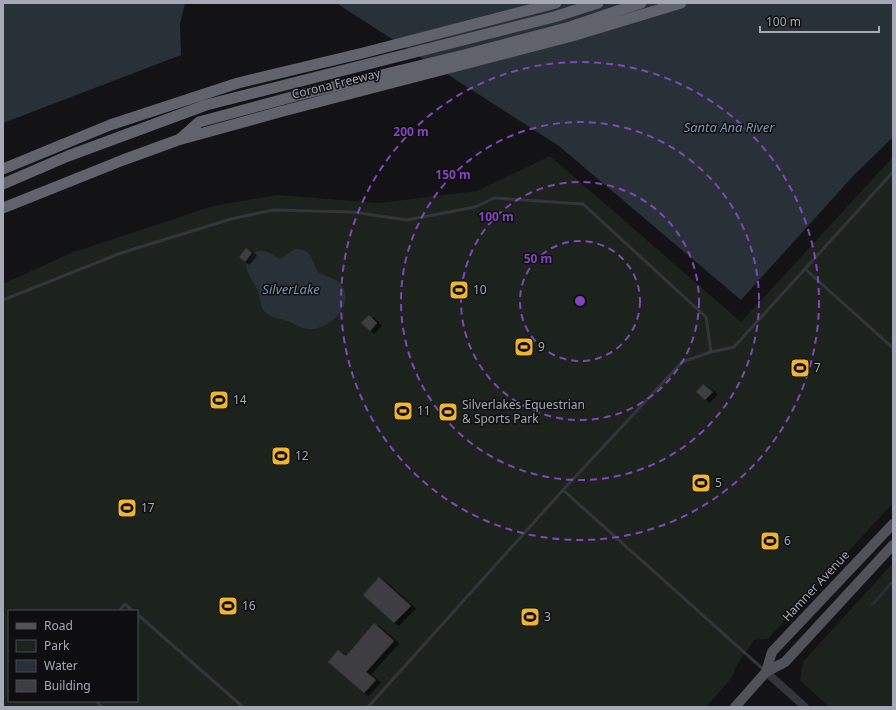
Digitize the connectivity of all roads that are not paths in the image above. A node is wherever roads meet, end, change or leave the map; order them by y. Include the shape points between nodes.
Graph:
1 (556, 3) edge
2 (598, 3) edge
3 (641, 3) edge
4 (681, 3) edge
5 (178, 140) junction
6 (3, 169) edge
7 (893, 172) edge
8 (3, 184) edge
9 (3, 208) edge
10 (805, 269) junction
11 (3, 300) edge
12 (893, 348) edge
13 (711, 352) junction
14 (562, 490) junction
15 (893, 524) edge
16 (893, 545) edge
17 (120, 610) edge
18 (132, 610) edge
19 (138, 615) edge
20 (766, 672) junction
21 (243, 707) edge
22 (368, 707) edge
23 (735, 707) edge
24 (805, 707) edge

1 - 6 highway, Corona Freeway via 238,83 110,125
2 - 8 highway via 554,17 206,105 68,156
3 - 5 highway via 570,26 395,72 299,94 199,122
4 - 5 highway, Corona Freeway via 572,36
5 - 9 highway, Corona Freeway
7 - 10 lane
10 - 12 lane
10 - 13 lane via 734,347
11 - 13 lane via 121,253 232,219 273,210 352,212 407,220 475,207 494,198 583,204 706,317
13 - 14 lane via 682,362
14 - 20 lane
14 - 22 lane
15 - 20 main road, Hamner Avenue via 772,652
16 - 20 main road, Hamner Avenue via 785,662
17 - 18 lane via 125,604
19 - 21 lane
20 - 23 main road, Hamner Avenue
20 - 24 street

